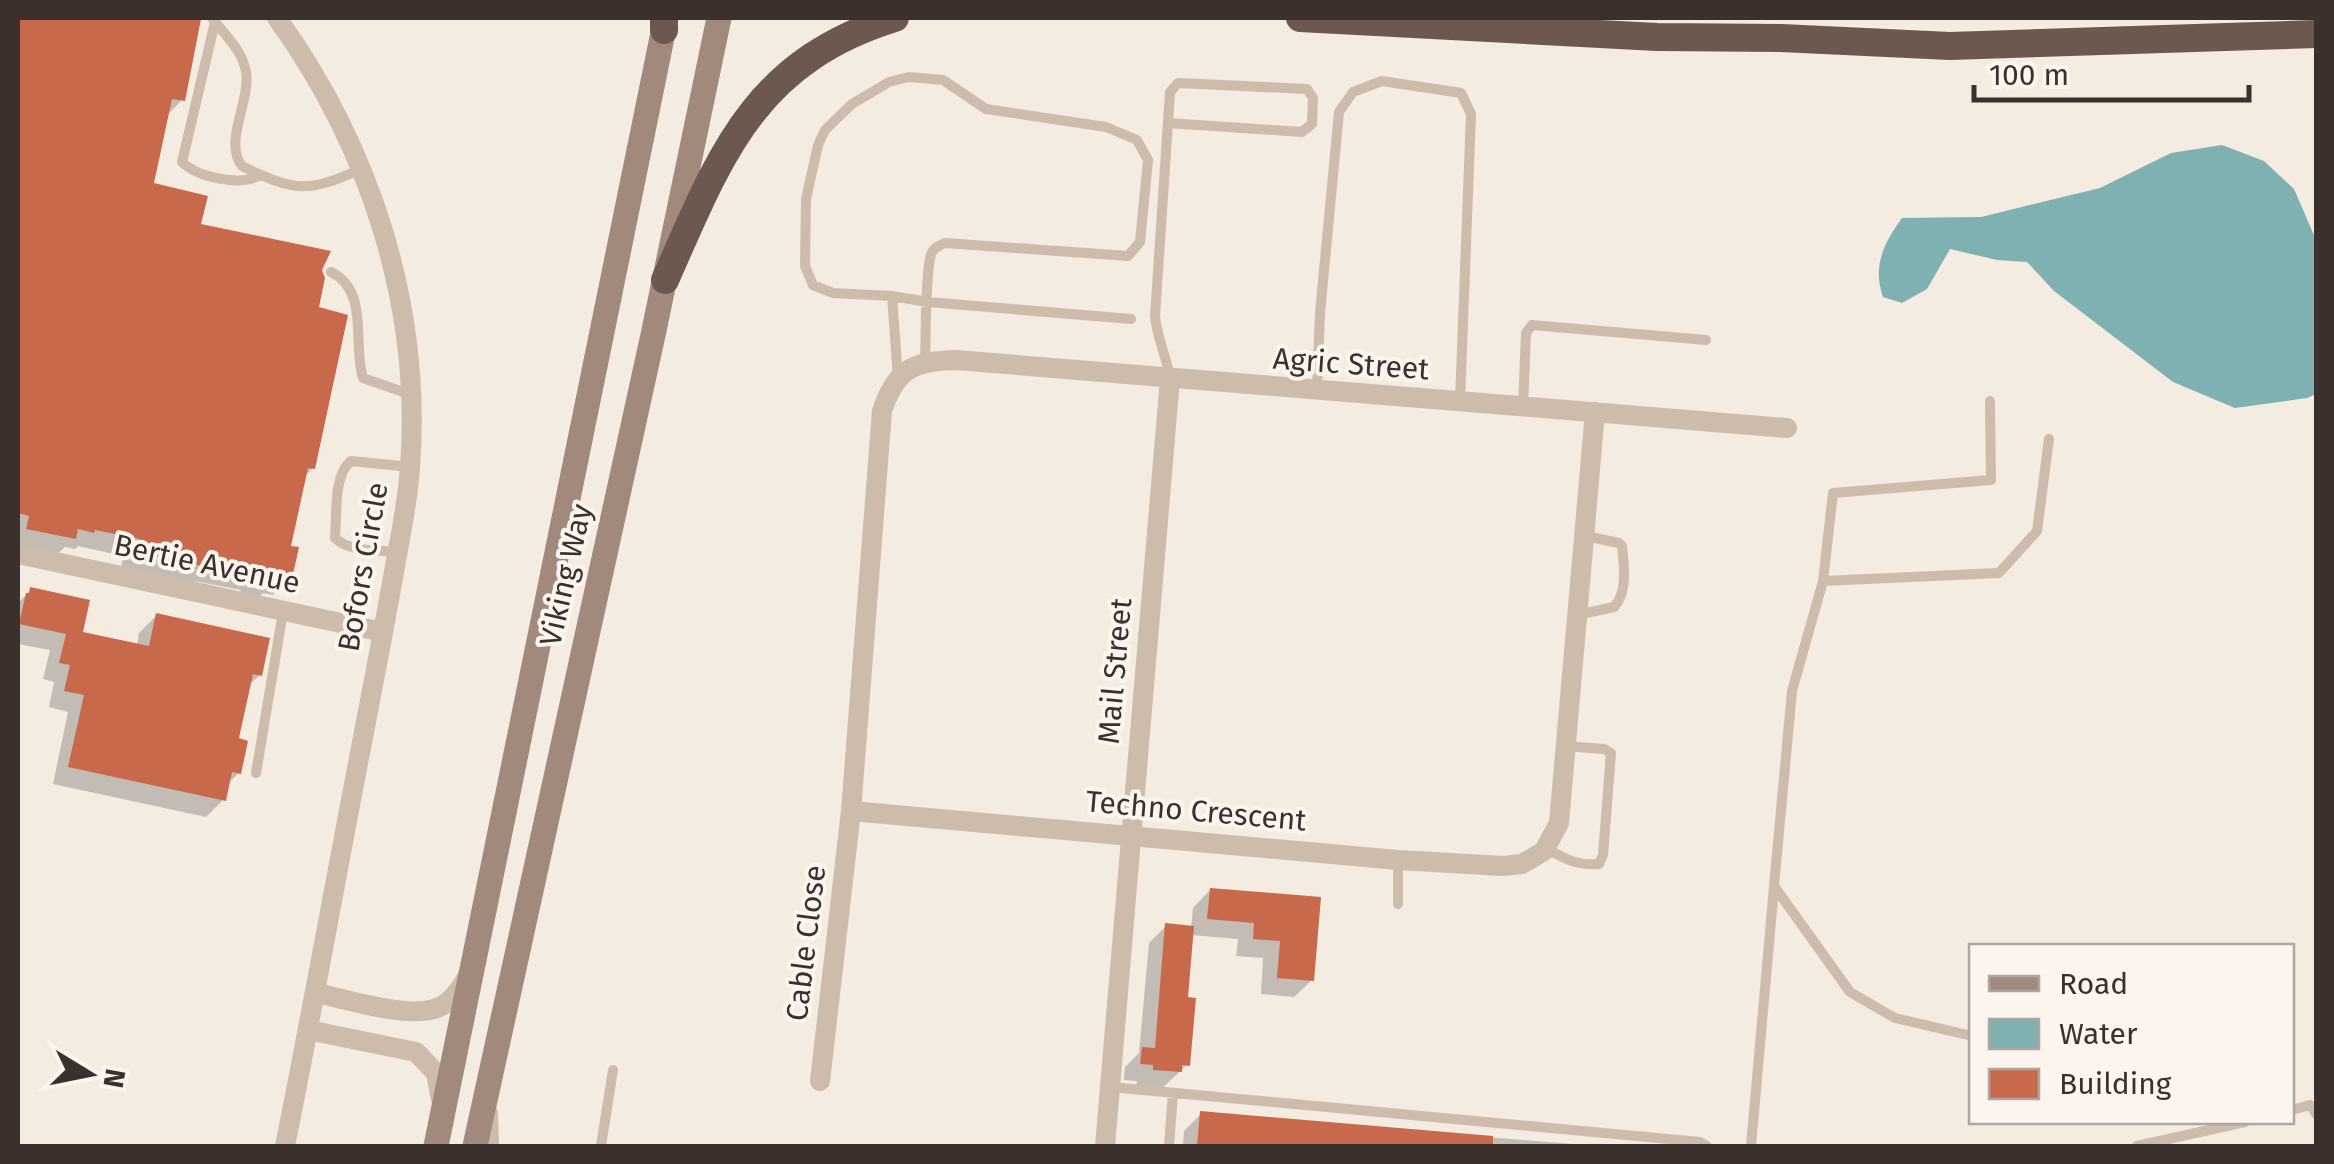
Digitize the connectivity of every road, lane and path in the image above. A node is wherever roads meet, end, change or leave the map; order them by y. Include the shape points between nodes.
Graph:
1 (276, 18) edge
2 (718, 18) edge
3 (894, 18) edge
4 (1300, 18) edge
5 (1704, 18) edge
6 (214, 20) edge
7 (665, 22) edge
8 (2316, 34) edge
9 (1781, 38) junction
10 (2260, 38) junction
11 (2316, 43) edge
12 (1168, 123) junction
13 (362, 168) junction
14 (260, 175) junction
15 (331, 272) dead end
16 (665, 280) junction
17 (892, 296) junction
18 (928, 302) junction
19 (1131, 318) dead end
20 (1706, 340) dead end
21 (911, 368) junction
22 (1170, 380) junction
23 (1317, 391) junction
24 (410, 394) junction
25 (1460, 402) junction
26 (1990, 402) dead end
27 (1523, 407) junction
28 (1595, 412) junction
29 (1788, 428) dead end
30 (2049, 439) dead end
31 (410, 467) junction
32 (1584, 536) junction
33 (397, 552) junction
34 (18, 554) edge
35 (1824, 581) junction
36 (284, 611) junction
37 (1577, 615) junction
38 (383, 632) junction
39 (1566, 746) junction
40 (256, 774) dead end
41 (851, 811) junction
42 (1130, 835) junction
43 (1546, 848) junction
44 (1398, 860) junction
45 (1774, 886) junction
46 (1398, 904) dead end
47 (476, 962) junction
48 (316, 993) junction
49 (308, 1030) junction
50 (1969, 1035) edge
51 (614, 1070) dead end
52 (820, 1081) dead end
53 (1111, 1087) junction
54 (487, 1090) junction
55 (1173, 1093) junction
56 (2236, 1124) edge
57 (439, 1134) edge
58 (285, 1146) edge
59 (475, 1146) edge
60 (489, 1146) edge
61 (601, 1146) edge
62 (1105, 1146) edge
63 (1169, 1146) edge
64 (1707, 1146) edge
65 (1751, 1146) edge
66 (2137, 1146) edge

1 - 13 street, Bofors Circle via 327,96
2 - 16 main road, Viking Way
3 - 16 highway via 848,34 772,89 720,156
4 - 9 highway
5 - 9 highway
6 - 14 lane via 247,76 236,156
6 - 14 lane via 182,162 234,180
7 - 47 main road, Viking Way
8 - 10 highway
9 - 10 highway via 1950,46
10 - 11 highway
12 - 12 lane via 1170,92 1178,83 1306,89 1313,98 1312,124 1302,132
12 - 22 lane via 1155,316
13 - 14 lane via 310,188
13 - 24 street, Bofors Circle via 394,272
15 - 24 lane via 356,300 363,378
16 - 54 main road, Viking Way
17 - 18 lane
17 - 18 lane via 832,293 806,275 811,166 825,130 852,104 889,82 930,78 986,109 1106,127 1142,145 1148,160 1140,242 1128,256 946,243 931,256
17 - 21 lane
18 - 19 lane
18 - 21 lane
20 - 27 lane via 1532,325 1526,333
21 - 22 street, Agric Street via 956,360
21 - 41 street via 882,411
22 - 23 street, Agric Street
22 - 42 street, Mail Street
23 - 25 street, Agric Street
23 - 25 lane via 1340,112 1354,92 1382,81 1461,93 1471,114
24 - 31 street, Bofors Circle
25 - 27 street, Agric Street
26 - 35 lane via 1991,480 1833,493
27 - 28 street, Agric Street
28 - 29 street, Agric Street
28 - 32 street
30 - 35 lane via 2036,531 1999,573
31 - 33 street, Bofors Circle
31 - 33 lane via 352,461 341,474 335,538 346,546
32 - 37 street
32 - 37 lane via 1622,546 1624,589 1614,607
33 - 38 street, Bofors Circle
34 - 36 street, Bertie Avenue
35 - 45 lane via 1792,691
36 - 38 street, Bertie Avenue
36 - 40 lane
37 - 39 street
38 - 48 street, Bofors Circle
39 - 43 street via 1558,823
39 - 43 lane via 1611,753 1603,855 1595,865 1574,863
41 - 42 street, Techno Crescent
41 - 52 street, Cable Close
42 - 44 street, Techno Crescent
42 - 53 street, Mail Street
43 - 44 street, Techno Crescent via 1522,864 1503,866
44 - 46 lane
45 - 50 lane via 1850,992 1895,1018
45 - 65 lane
47 - 48 street via 457,992 434,1009
47 - 57 main road, Viking Way
48 - 49 street, Bofors Circle
49 - 57 street via 424,1058 438,1080
49 - 58 street, Bofors Circle
51 - 61 lane
53 - 55 lane
53 - 62 street, Mail Street
54 - 59 main road, Viking Way
54 - 60 street
55 - 63 lane
55 - 64 lane
56 - 66 lane

